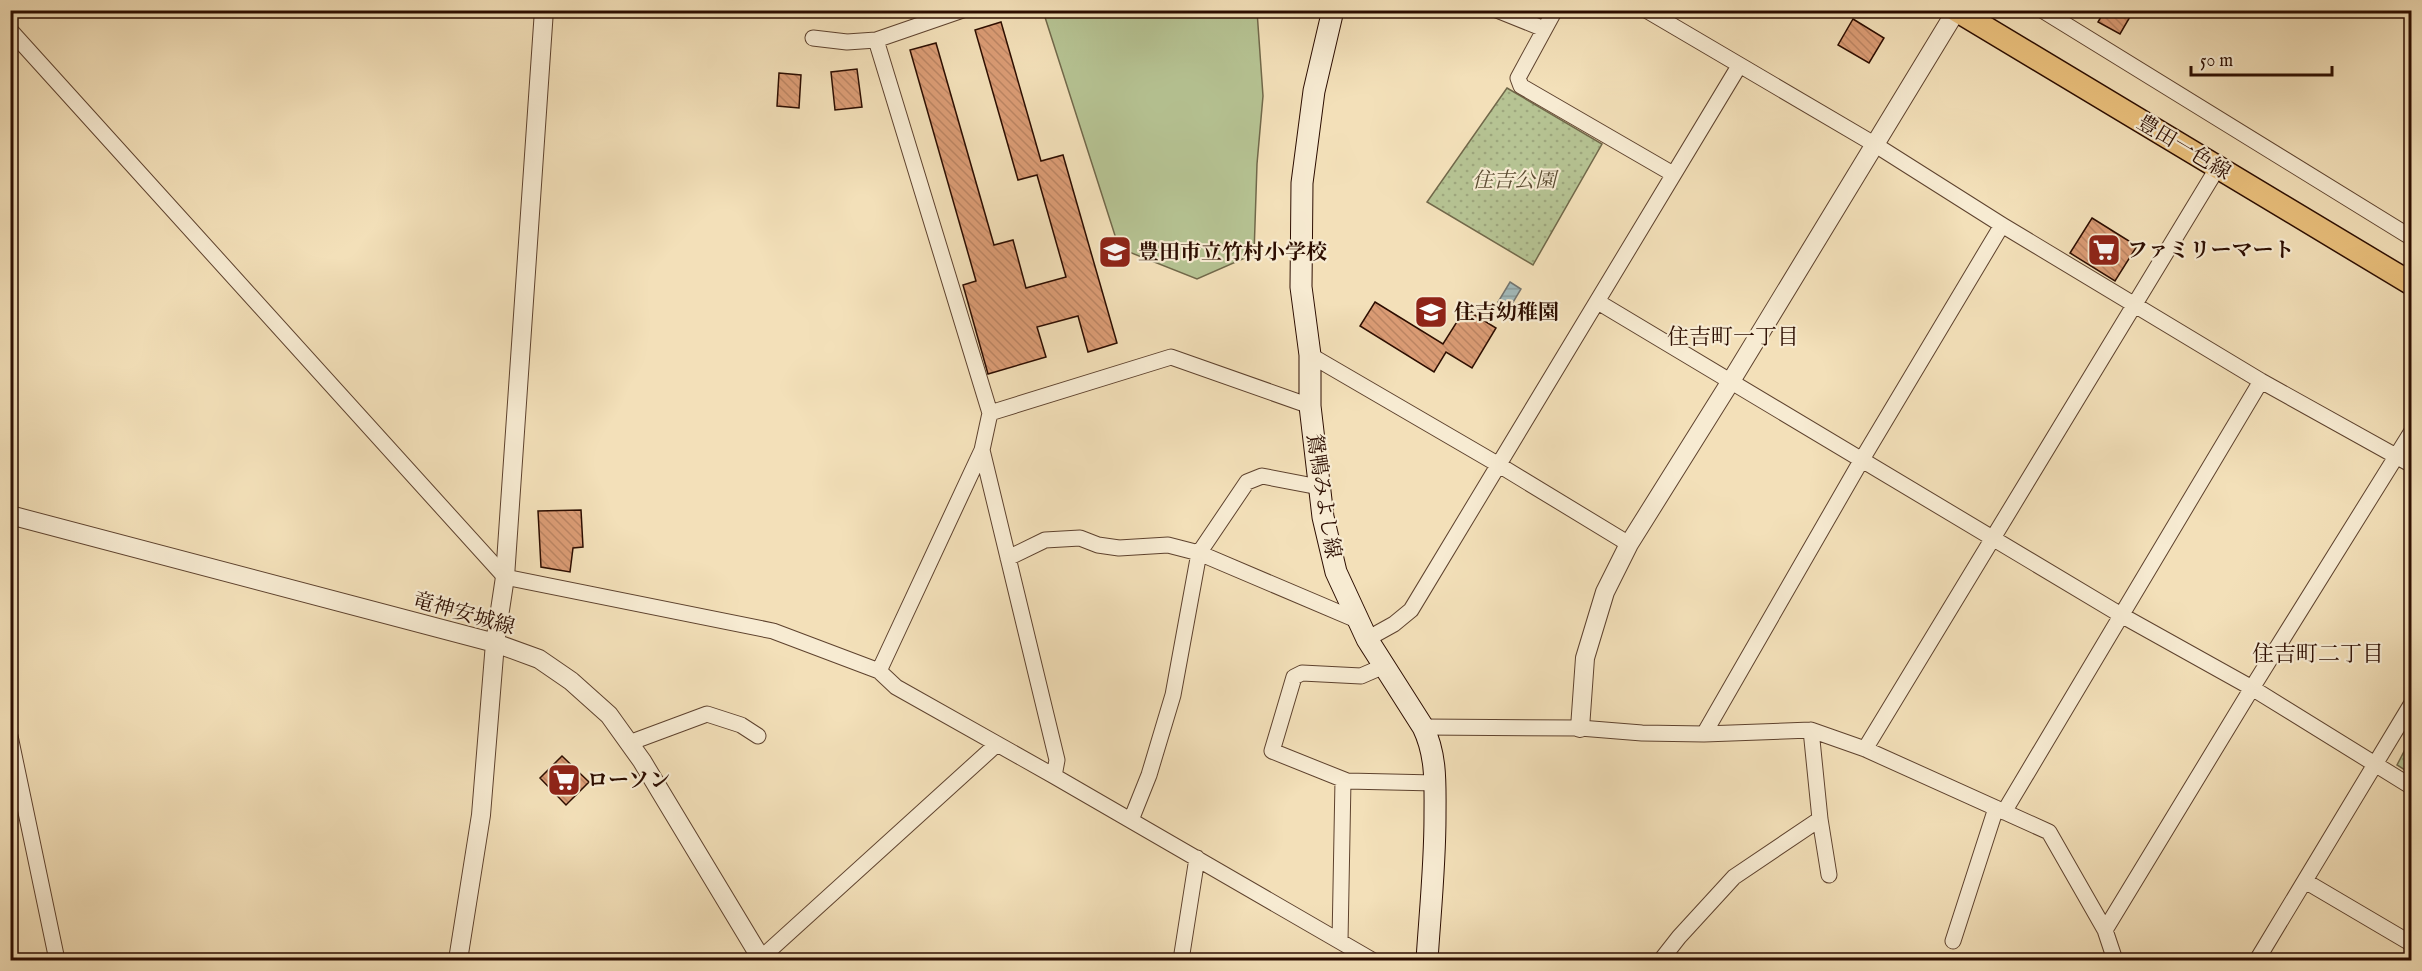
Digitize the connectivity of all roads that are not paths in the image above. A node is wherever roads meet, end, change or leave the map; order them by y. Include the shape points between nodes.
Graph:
1 (544, 10) edge
2 (963, 10) edge
3 (1333, 10) edge
4 (1497, 10) edge
5 (1555, 10) edge
6 (1646, 10) edge
7 (2042, 10) edge
8 (1956, 11) edge
9 (1544, 29) junction
10 (10, 30) edge
11 (813, 38) dead end
12 (876, 40) junction
13 (1739, 66) junction
14 (1874, 144) junction
15 (2218, 167) junction
16 (1673, 174) junction
17 (2002, 225) junction
18 (2412, 238) edge
19 (2412, 284) edge
20 (1598, 302) junction
21 (2133, 304) junction
22 (1310, 355) junction
23 (1731, 381) junction
24 (2261, 381) junction
25 (1310, 406) junction
26 (990, 413) junction
27 (2412, 431) edge
28 (982, 450) junction
29 (2396, 455) junction
30 (1861, 461) junction
31 (1499, 465) junction
32 (2412, 465) edge
33 (1320, 487) junction
34 (10, 515) edge
35 (1993, 538) junction
36 (1629, 544) junction
37 (1199, 553) junction
38 (1008, 558) junction
39 (505, 577) junction
40 (2121, 615) junction
41 (1363, 630) junction
42 (495, 643) junction
43 (1384, 666) junction
44 (879, 671) junction
45 (2252, 688) junction
46 (2412, 704) edge
47 (1423, 726) junction
48 (1580, 728) junction
49 (1811, 730) junction
50 (1704, 734) junction
51 (10, 736) edge
52 (758, 736) dead end
53 (629, 743) junction
54 (997, 744) junction
55 (1865, 749) junction
56 (2376, 765) junction
57 (1054, 776) junction
58 (1343, 780) junction
59 (1435, 783) junction
60 (2412, 788) edge
61 (2000, 810) junction
62 (1820, 819) junction
63 (1131, 820) junction
64 (1197, 858) junction
65 (1829, 875) dead end
66 (2305, 881) junction
67 (2105, 930) junction
68 (1340, 941) junction
69 (1953, 941) dead end
70 (2412, 944) edge
71 (57, 960) edge
72 (458, 960) edge
73 (761, 960) edge
74 (1181, 960) edge
75 (1372, 960) edge
76 (1427, 960) edge
77 (1661, 960) edge
78 (2115, 960) edge
79 (2257, 960) edge

1 - 39 street
2 - 12 street
3 - 22 main road, 鴛鴨みよし線 via 1314,91 1302,183 1301,287
4 - 9 street
5 - 9 street
6 - 13 street
7 - 18 street
8 - 14 street
8 - 15 main road, 豊田一色線
9 - 16 street via 1518,78 1521,86
10 - 39 street
11 - 12 street
12 - 26 street
13 - 14 street
13 - 16 street
14 - 17 street
14 - 23 street
15 - 19 main road, 豊田一色線
15 - 21 street
16 - 20 street
17 - 21 street
17 - 30 street
20 - 23 street
20 - 31 street
21 - 24 street
21 - 35 street
22 - 25 main road, 鴛鴨みよし線
22 - 31 street
23 - 30 street
23 - 36 street
24 - 29 street
24 - 40 street
25 - 26 street via 1171,357
25 - 33 main road, 鴛鴨みよし線
26 - 28 street
27 - 29 street
28 - 38 street
28 - 44 street
29 - 32 street
29 - 45 street
30 - 35 street
30 - 50 street
31 - 36 street
31 - 41 street via 1412,610 1394,624
33 - 37 street via 1262,476 1247,482
33 - 41 main road, 鴛鴨みよし線 via 1336,572
34 - 42 street, 竜神安城線
35 - 40 street
35 - 55 street
36 - 48 street via 1605,592 1585,658
37 - 38 street via 1168,545 1119,548 1080,538 1045,540
37 - 41 street
37 - 63 street via 1173,695
38 - 57 street via 1057,760
39 - 42 street
39 - 44 street via 773,631
40 - 45 street
40 - 61 street
41 - 43 main road, 鴛鴨みよし線
42 - 53 street, 竜神安城線 via 539,659 571,681 609,715
42 - 72 street via 481,815
43 - 47 main road, 鴛鴨みよし線
43 - 58 street via 1361,676 1302,673 1294,677 1272,751
44 - 54 street via 896,687
45 - 56 street
45 - 67 street
46 - 56 street
47 - 48 street
47 - 59 main road, 鴛鴨みよし線 via 1430,742
48 - 50 street
49 - 50 street
49 - 55 street
49 - 62 street
51 - 71 street
52 - 53 street via 741,725 706,714
53 - 73 street, 竜神安城線
54 - 57 street
54 - 73 street
55 - 61 street
56 - 60 street
56 - 66 street
57 - 63 street
58 - 59 street
58 - 68 street
59 - 76 main road, 鴛鴨みよし線 via 1435,855
61 - 67 street via 2049,832
61 - 69 street
62 - 65 street
62 - 77 street via 1734,877
63 - 64 street
64 - 68 street
64 - 74 street
66 - 70 street
66 - 79 street
67 - 78 street
68 - 75 street

